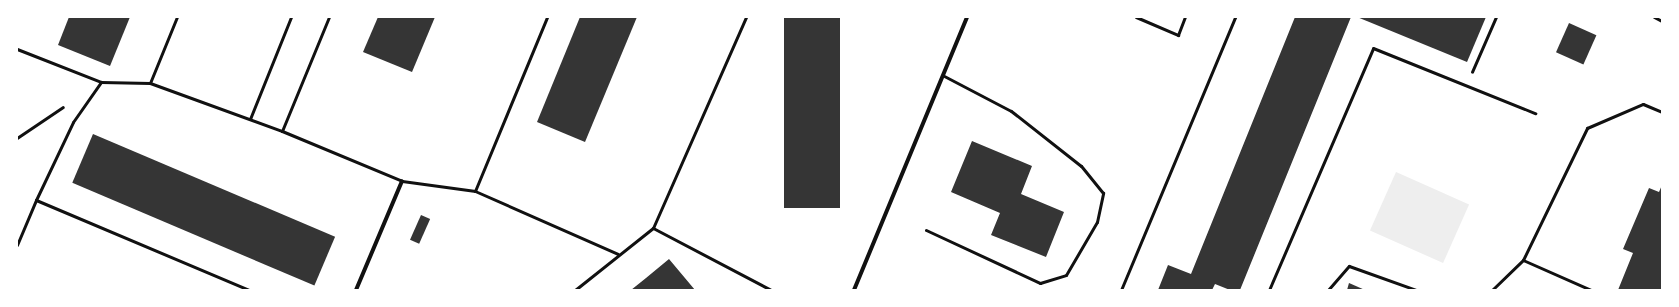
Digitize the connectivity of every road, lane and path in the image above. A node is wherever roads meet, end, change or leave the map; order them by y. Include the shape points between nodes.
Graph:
1 (177, 17) edge
2 (291, 17) edge
3 (329, 17) edge
4 (547, 17) edge
5 (746, 17) edge
6 (967, 17) edge
7 (1136, 17) edge
8 (1186, 17) edge
9 (1235, 17) edge
10 (1496, 17) edge
11 (1654, 17) edge
12 (1662, 21) edge
13 (17, 49) edge
14 (944, 76) junction
15 (101, 82) junction
16 (150, 83) junction
17 (1467, 85) junction
18 (68, 103) dead end
19 (1662, 112) edge
20 (1535, 113) dead end
21 (250, 119) junction
22 (282, 131) junction
23 (17, 138) edge
24 (402, 181) junction
25 (475, 191) junction
26 (36, 200) junction
27 (652, 228) junction
28 (926, 230) dead end
29 (17, 245) edge
30 (618, 254) junction
31 (1523, 260) junction
32 (249, 290) edge
33 (356, 290) edge
34 (575, 290) edge
35 (771, 290) edge
36 (854, 290) edge
37 (1121, 290) edge
38 (1269, 290) edge
39 (1328, 290) edge
40 (1416, 290) edge
41 (1492, 290) edge
42 (1591, 290) edge

1 - 16 lane
2 - 21 lane
3 - 22 lane
4 - 25 lane
5 - 27 lane
6 - 14 street
7 - 8 lane via 1178,35
9 - 37 lane
10 - 17 path
11 - 12 lane
13 - 15 lane
14 - 28 lane via 1011,111 1081,166 1103,193 1097,222 1066,275 1040,283
14 - 36 street
15 - 16 lane
15 - 26 lane via 73,122
16 - 21 lane
17 - 20 lane
17 - 38 lane via 1373,48
18 - 23 path
19 - 31 lane via 1643,104 1587,128
21 - 22 lane
22 - 24 lane
24 - 25 lane
24 - 33 street
25 - 30 lane
26 - 29 lane
26 - 32 lane
27 - 30 lane
27 - 35 lane
30 - 34 lane
31 - 41 lane
31 - 42 lane
39 - 40 lane via 1349,266

